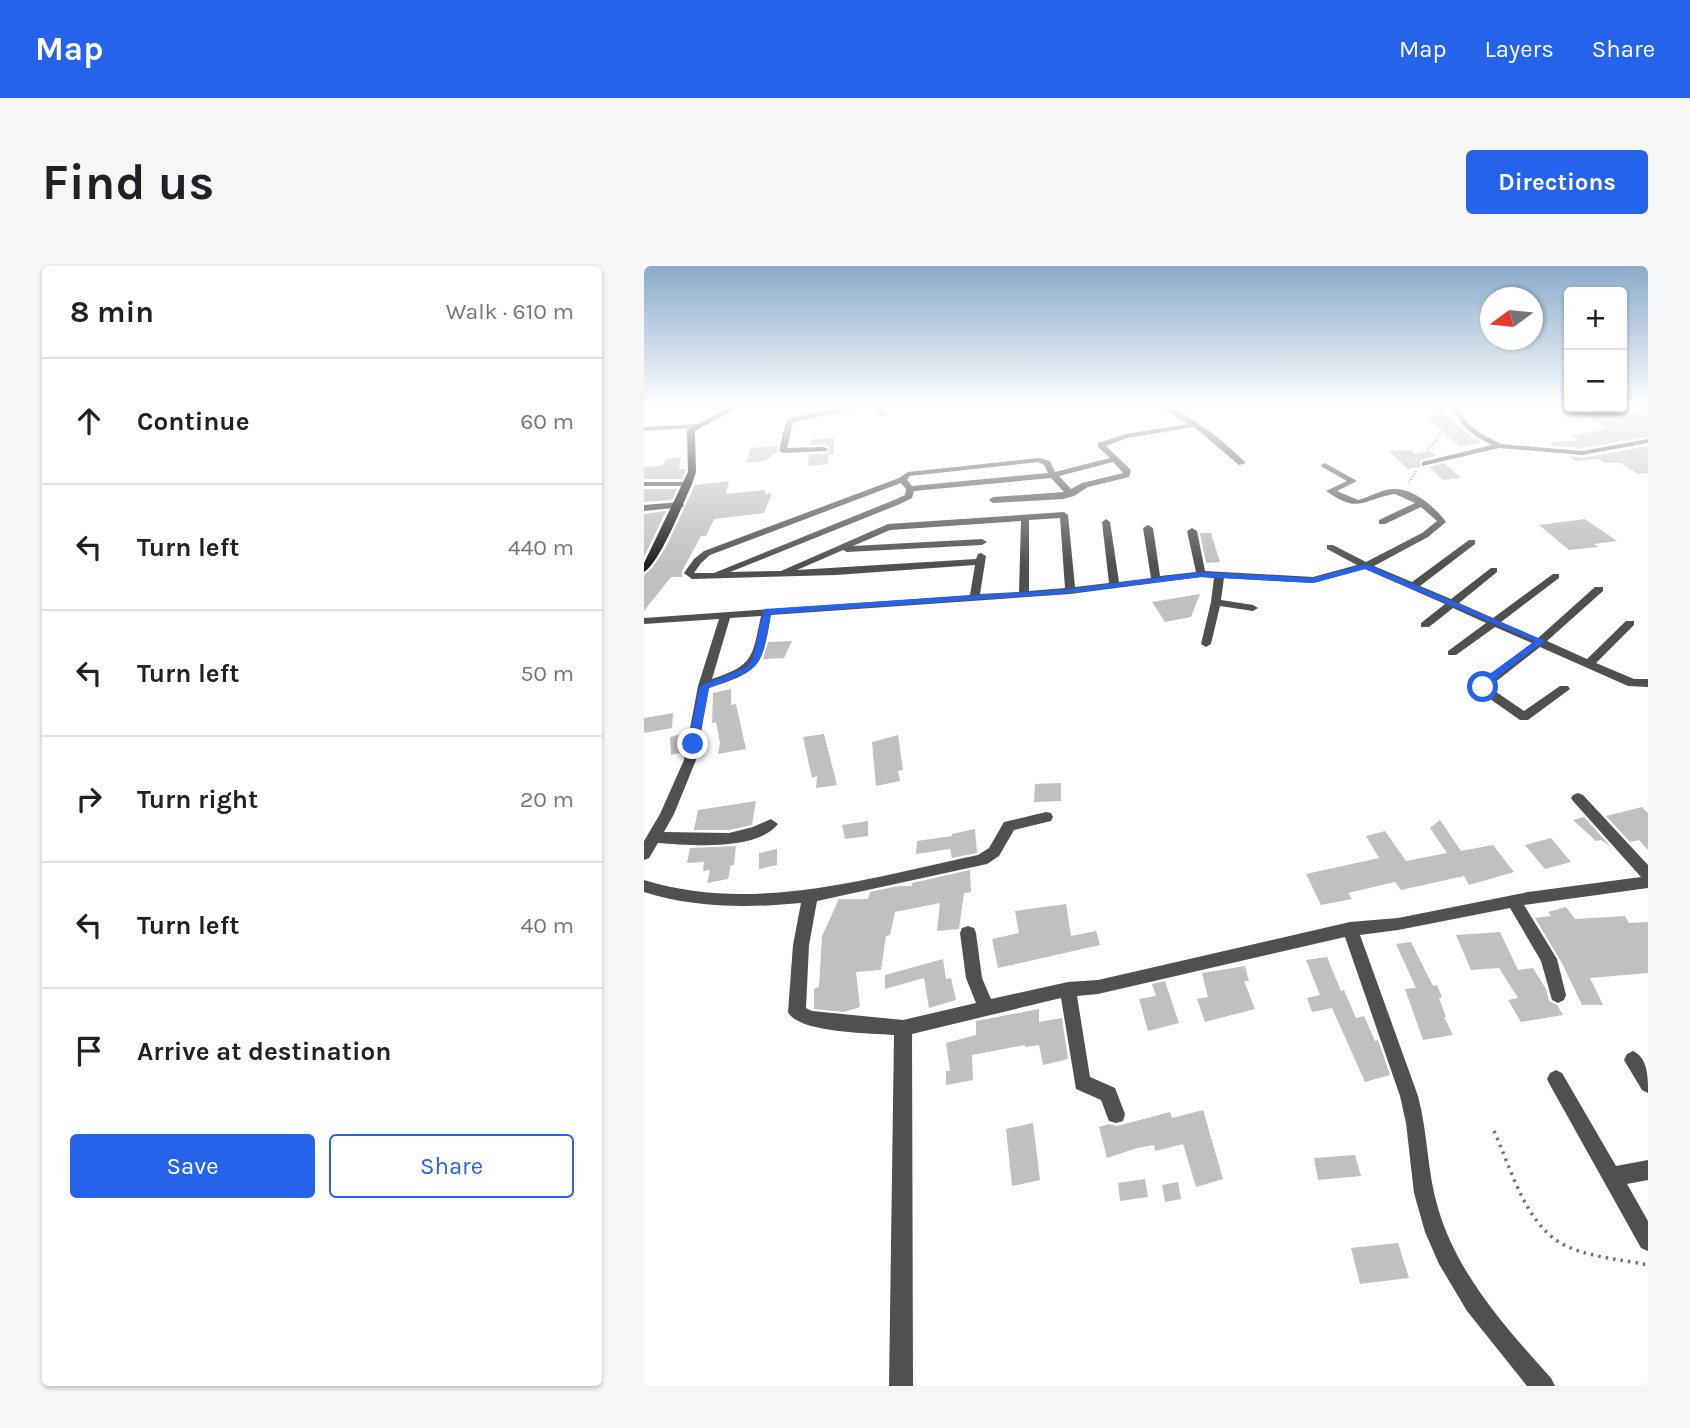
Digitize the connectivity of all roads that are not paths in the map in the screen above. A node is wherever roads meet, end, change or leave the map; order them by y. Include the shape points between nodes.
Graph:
1 (691, 460) edge
2 (1033, 460) edge
3 (1036, 460) edge
4 (1110, 460) edge
5 (1116, 460) edge
6 (1239, 460) edge
7 (1440, 460) edge
8 (1242, 463) dead end
9 (1425, 464) dead end
10 (1325, 465) dead end
11 (1053, 475) junction
12 (902, 480) junction
13 (992, 482) junction
14 (644, 484) edge
15 (688, 484) junction
16 (911, 489) junction
17 (1071, 494) junction
18 (993, 500) junction
19 (1422, 503) junction
20 (680, 505) junction
21 (644, 508) edge
22 (1025, 518) junction
23 (988, 521) junction
24 (1106, 522) dead end
25 (1382, 522) dead end
26 (1148, 528) dead end
27 (1192, 531) dead end
28 (982, 542) junction
29 (1472, 542) dead end
30 (1330, 547) dead end
31 (835, 550) junction
32 (649, 555) edge
33 (980, 562) junction
34 (1366, 566) junction
35 (644, 569) edge
36 (1494, 570) dead end
37 (777, 575) junction
38 (1201, 575) junction
39 (711, 576) junction
40 (1219, 576) junction
41 (1556, 576) dead end
42 (1156, 581) junction
43 (1114, 585) junction
44 (1413, 586) junction
45 (1599, 589) dead end
46 (1070, 591) junction
47 (1024, 594) junction
48 (975, 596) junction
49 (1216, 602) junction
50 (1450, 603) junction
51 (1253, 608) dead end
52 (767, 611) junction
53 (726, 614) junction
54 (644, 621) edge
55 (1495, 621) junction
56 (1630, 623) dead end
57 (1425, 625) dead end
58 (1541, 641) junction
59 (1206, 644) dead end
60 (1452, 653) dead end
61 (1590, 663) junction
62 (1648, 683) edge
63 (704, 686) junction
64 (1564, 689) dead end
65 (1578, 798) dead end
66 (1046, 817) dead end
67 (771, 824) dead end
68 (654, 837) junction
69 (644, 854) edge
70 (1648, 876) edge
71 (1648, 883) edge
72 (644, 886) edge
73 (810, 895) junction
74 (1514, 901) junction
75 (1350, 929) junction
76 (968, 933) dead end
77 (1068, 989) junction
78 (1558, 995) dead end
79 (986, 1008) junction
80 (903, 1028) junction
81 (1633, 1060) dead end
82 (1556, 1079) dead end
83 (1648, 1084) edge
84 (1115, 1114) dead end
85 (1648, 1170) edge
86 (1612, 1177) junction
87 (1648, 1241) edge
88 (901, 1386) edge
89 (1542, 1386) edge

1 - 15 street
2 - 12 street via 908,474
3 - 11 street via 1047,463
4 - 11 street
5 - 17 street via 1128,474 1085,485
6 - 8 street
7 - 9 street
10 - 19 street via 1352,479 1330,491 1353,502 1396,490
11 - 13 street
11 - 17 street
12 - 16 street
12 - 39 street via 707,553 689,573
13 - 16 street
13 - 18 street
14 - 15 street
15 - 20 street
16 - 39 street via 909,496 897,502
17 - 18 street
18 - 23 street
19 - 25 street
19 - 34 street via 1442,519 1439,526
20 - 21 street
20 - 32 street
22 - 23 street
22 - 46 street via 1064,515
22 - 47 street
23 - 28 street
23 - 31 street via 888,527
24 - 43 street
26 - 42 street
27 - 38 street
28 - 31 street
28 - 33 street
29 - 44 street
30 - 34 street
31 - 37 street
32 - 35 street
33 - 37 street
33 - 48 street
34 - 40 street via 1313,580
34 - 44 street
36 - 50 street
37 - 39 street
38 - 40 street
38 - 42 street
40 - 49 street
41 - 55 street
42 - 43 street
43 - 46 street
44 - 50 street
45 - 58 street
46 - 47 street
47 - 48 street
48 - 52 street
49 - 51 street
49 - 59 street
50 - 55 street
50 - 57 street
52 - 53 street
52 - 63 street via 758,657 750,669
53 - 54 street
53 - 63 street
55 - 58 street
55 - 60 street
56 - 61 street
58 - 61 street
58 - 64 street via 1483,687 1524,717
61 - 62 street via 1632,683
63 - 68 street via 690,760
65 - 70 street
66 - 73 street via 1009,826 994,852 982,860
67 - 68 street via 755,833 722,839
68 - 69 street
71 - 74 street
72 - 73 street via 707,897
73 - 80 street via 797,1012 810,1019
74 - 75 street
74 - 78 street via 1549,959
75 - 77 street via 1098,987
75 - 89 street via 1410,1100 1427,1208 1440,1243 1505,1343
76 - 79 street via 974,978
77 - 79 street
77 - 84 street via 1082,1083 1108,1094
79 - 80 street
80 - 88 street
81 - 83 street
82 - 86 street
85 - 86 street
86 - 87 street

